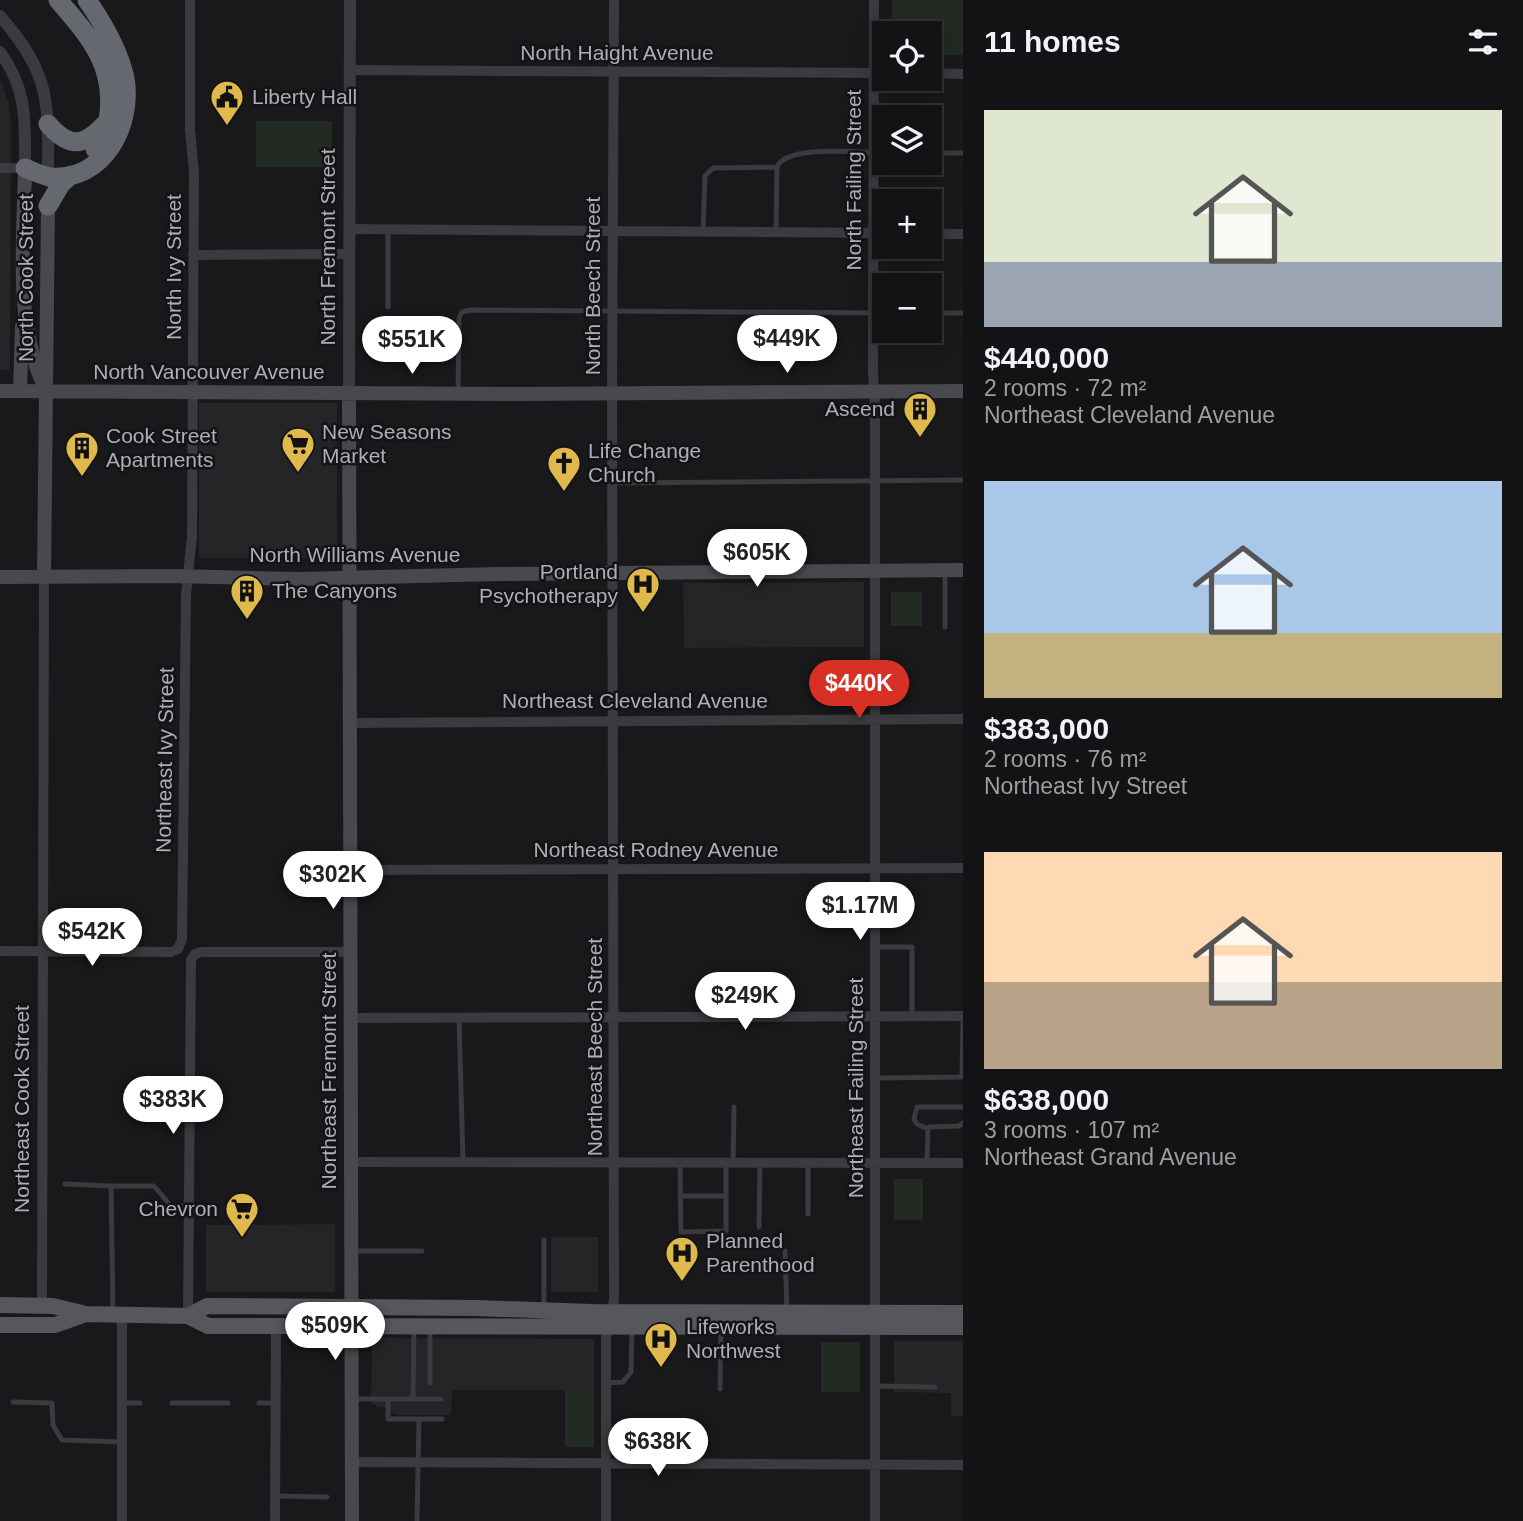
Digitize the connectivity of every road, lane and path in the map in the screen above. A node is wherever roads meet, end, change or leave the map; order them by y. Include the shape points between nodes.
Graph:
1 (58, 0) edge
2 (87, 0) edge
3 (190, 0) edge
4 (350, 0) edge
5 (614, 0) edge
6 (874, 0) edge
7 (0, 16) edge
8 (875, 21) edge
9 (0, 52) edge
10 (350, 71) junction
11 (613, 72) junction
12 (872, 73) edge
13 (942, 73) edge
14 (963, 74) edge
15 (107, 122) junction
16 (48, 124) junction
17 (872, 153) edge
18 (942, 153) edge
19 (963, 153) edge
20 (777, 167) junction
21 (0, 168) edge
22 (25, 168) junction
23 (48, 171) junction
24 (71, 175) junction
25 (48, 206) junction
26 (349, 229) junction
27 (388, 230) junction
28 (613, 232) junction
29 (703, 232) junction
30 (776, 233) junction
31 (872, 233) edge
32 (942, 234) edge
33 (963, 234) edge
34 (349, 254) junction
35 (194, 255) junction
36 (388, 307) dead end
37 (612, 311) junction
38 (872, 313) edge
39 (942, 313) edge
40 (963, 313) edge
41 (24, 314) junction
42 (876, 343) edge
43 (0, 391) edge
44 (20, 391) junction
45 (963, 391) edge
46 (46, 392) junction
47 (874, 392) junction
48 (193, 393) junction
49 (349, 393) junction
50 (458, 393) junction
51 (612, 393) junction
52 (963, 480) edge
53 (874, 481) junction
54 (612, 483) junction
55 (945, 570) junction
56 (963, 570) edge
57 (874, 571) junction
58 (613, 573) junction
59 (44, 576) junction
60 (189, 576) junction
61 (0, 577) edge
62 (350, 578) junction
63 (945, 627) dead end
64 (874, 719) junction
65 (963, 719) edge
66 (614, 721) junction
67 (350, 723) junction
68 (963, 868) edge
69 (614, 869) junction
70 (875, 869) junction
71 (350, 870) junction
72 (875, 947) junction
73 (0, 951) edge
74 (41, 952) junction
75 (350, 952) junction
76 (876, 1016) junction
77 (912, 1016) junction
78 (963, 1016) edge
79 (614, 1017) junction
80 (350, 1018) junction
81 (459, 1018) junction
82 (876, 1078) junction
83 (962, 1078) edge
84 (734, 1107) dead end
85 (963, 1107) edge
86 (963, 1123) edge
87 (928, 1129) junction
88 (350, 1163) junction
89 (463, 1163) junction
90 (963, 1163) edge
91 (614, 1164) junction
92 (680, 1164) junction
93 (729, 1164) junction
94 (760, 1164) junction
95 (807, 1164) junction
96 (875, 1164) junction
97 (927, 1164) junction
98 (65, 1184) dead end
99 (111, 1186) junction
100 (680, 1196) junction
101 (726, 1196) junction
102 (189, 1206) junction
103 (808, 1214) dead end
104 (760, 1227) dead end
105 (544, 1240) dead end
106 (350, 1251) junction
107 (422, 1251) dead end
108 (785, 1251) dead end
109 (0, 1306) edge
110 (42, 1306) junction
111 (351, 1307) junction
112 (544, 1311) junction
113 (787, 1313) junction
114 (963, 1313) edge
115 (86, 1314) junction
116 (118, 1314) junction
117 (188, 1316) junction
118 (610, 1319) junction
119 (875, 1320) junction
120 (0, 1325) edge
121 (633, 1325) junction
122 (276, 1326) junction
123 (352, 1326) junction
124 (721, 1326) junction
125 (422, 1327) junction
126 (963, 1327) edge
127 (430, 1383) dead end
128 (606, 1383) junction
129 (875, 1386) junction
130 (935, 1387) dead end
131 (720, 1389) dead end
132 (352, 1399) junction
133 (388, 1399) junction
134 (413, 1399) junction
135 (441, 1399) dead end
136 (13, 1402) dead end
137 (122, 1403) junction
138 (140, 1403) dead end
139 (172, 1403) dead end
140 (228, 1403) dead end
141 (259, 1403) dead end
142 (275, 1403) junction
143 (419, 1419) junction
144 (442, 1419) dead end
145 (122, 1442) junction
146 (352, 1462) junction
147 (419, 1462) junction
148 (606, 1462) junction
149 (875, 1464) junction
150 (963, 1465) edge
151 (275, 1496) junction
152 (327, 1497) dead end
153 (122, 1521) edge
154 (275, 1521) edge
155 (352, 1521) edge
156 (417, 1521) edge
157 (606, 1521) edge
158 (875, 1521) edge

1 - 15 highway via 93,42 105,67 111,92
2 - 24 highway via 117,54 126,109 106,154
3 - 35 street, North Ivy Street
4 - 10 street, North Fremont Street
5 - 11 street, North Beech Street
6 - 8 street, North Failing Street
7 - 16 street, North Cook Street via 38,71
9 - 22 street via 15,74 23,100
10 - 11 street, North Haight Avenue
10 - 26 street, North Fremont Street
11 - 12 street, North Haight Avenue
11 - 28 street, North Beech Street
13 - 14 street
15 - 16 highway via 90,139 77,142
15 - 23 highway via 103,140 91,153
16 - 23 street, North Cook Street
17 - 20 lane via 800,152 786,156
18 - 19 lane
20 - 29 lane via 708,171
20 - 30 lane
21 - 22 street
22 - 23 highway
22 - 41 main road, North Cook Street
23 - 24 highway
23 - 25 street, North Cook Street
24 - 25 highway
25 - 46 main road, North Cook Street
26 - 27 street
26 - 34 street, North Fremont Street
27 - 28 street
27 - 36 lane
28 - 29 street
28 - 37 street, North Beech Street
29 - 30 street
30 - 31 street
32 - 33 street
34 - 35 street
34 - 49 street, North Fremont Street
35 - 48 street, North Ivy Street
37 - 38 lane
37 - 50 lane via 462,312
37 - 51 street, North Beech Street
39 - 40 lane
41 - 44 main road
41 - 46 main road, North Cook Street
42 - 47 street, North Failing Street
43 - 44 main road, North Vancouver Avenue
44 - 46 main road, North Vancouver Avenue
45 - 47 main road, North Vancouver Avenue
46 - 48 main road, North Vancouver Avenue
46 - 59 main road, North Cook Street
47 - 51 main road, North Vancouver Avenue
47 - 53 street, North Failing Street
48 - 49 main road, North Vancouver Avenue
48 - 60 street, North Ivy Street
49 - 50 main road, North Vancouver Avenue
49 - 62 main road, North Fremont Street
50 - 51 main road, North Vancouver Avenue
51 - 54 street, North Beech Street
52 - 53 lane
53 - 54 lane
53 - 57 street, North Failing Street
54 - 58 street, North Beech Street
55 - 56 main road, North Williams Avenue
55 - 57 main road, North Williams Avenue
55 - 63 lane
57 - 58 main road, North Williams Avenue
57 - 64 street, Northeast Failing Street
58 - 62 main road, North Williams Avenue
58 - 66 street, Northeast Beech Street
59 - 60 main road, North Williams Avenue
59 - 61 main road, North Williams Avenue
59 - 74 street, Northeast Cook Street
60 - 62 main road, North Williams Avenue
60 - 74 street, Northeast Ivy Street via 181,943 172,952
62 - 67 main road, Northeast Fremont Street
64 - 65 street, Northeast Cleveland Avenue
64 - 66 street, Northeast Cleveland Avenue
64 - 70 street, Northeast Failing Street
66 - 67 street, Northeast Cleveland Avenue
66 - 69 street, Northeast Beech Street
67 - 71 main road, Northeast Fremont Street
68 - 70 street, Northeast Rodney Avenue
69 - 70 street, Northeast Rodney Avenue
69 - 71 street, Northeast Rodney Avenue
69 - 79 street, Northeast Beech Street
70 - 72 street, Northeast Failing Street
71 - 75 main road, Northeast Fremont Street
72 - 76 street, Northeast Failing Street
72 - 77 lane via 912,947
73 - 74 street
74 - 110 street, Northeast Cook Street
75 - 80 main road, Northeast Fremont Street
75 - 102 street via 201,952 191,960
76 - 77 street
76 - 79 street
76 - 82 street, Northeast Failing Street
77 - 78 street
78 - 83 lane
79 - 81 street
79 - 91 street, Northeast Beech Street
80 - 81 street
80 - 88 main road, Northeast Fremont Street
81 - 89 lane
82 - 83 lane
82 - 96 street, Northeast Failing Street
84 - 93 lane
85 - 87 lane via 917,1107 914,1119
86 - 87 lane
87 - 97 lane
88 - 89 street
88 - 106 main road, Northeast Fremont Street
89 - 91 street
90 - 97 street
91 - 92 street
91 - 118 street, Northeast Beech Street via 614,1300
92 - 93 street
92 - 100 lane
93 - 94 street
93 - 101 lane
94 - 95 street
94 - 104 lane
95 - 96 street
95 - 103 lane
96 - 97 street
96 - 119 street, Northeast Failing Street
98 - 99 lane
99 - 102 lane via 154,1186 171,1206
99 - 116 lane
100 - 101 lane
100 - 101 lane via 681,1231 726,1231
102 - 117 street
105 - 112 lane
106 - 107 lane
106 - 111 main road, Northeast Fremont Street
108 - 113 lane
109 - 110 main road
110 - 115 main road
111 - 112 main road
111 - 117 main road via 207,1306
111 - 123 main road, Northeast Fremont Street
112 - 118 main road
113 - 118 main road
113 - 119 main road
114 - 119 main road
115 - 116 main road
115 - 120 main road via 55,1325
116 - 117 main road
116 - 137 street
117 - 122 main road via 208,1326
118 - 121 main road
118 - 125 main road
118 - 128 street, Northeast Beech Street
119 - 124 main road
119 - 126 main road
119 - 129 street, Northeast Failing Street
121 - 124 main road
121 - 128 lane via 631,1372 623,1382
122 - 123 main road
122 - 142 street
123 - 125 main road
123 - 132 main road, Northeast Fremont Street
124 - 131 lane
125 - 127 lane
125 - 134 lane
128 - 148 street, Northeast Beech Street
129 - 130 lane
129 - 149 street, Northeast Failing Street
132 - 133 lane
132 - 146 main road, Northeast Fremont Street
133 - 134 lane
133 - 143 lane via 388,1419
134 - 135 lane
136 - 145 lane via 52,1403 53,1425 62,1440
137 - 138 lane
137 - 145 street
139 - 140 lane
141 - 142 lane
142 - 151 street
143 - 144 lane
143 - 147 lane
145 - 153 street
146 - 147 street
146 - 155 main road, Northeast Fremont Street
147 - 148 street
147 - 156 lane
148 - 149 street
148 - 157 street, Northeast Beech Street
149 - 150 street
149 - 158 street, Northeast Failing Street
151 - 152 lane
151 - 154 street

